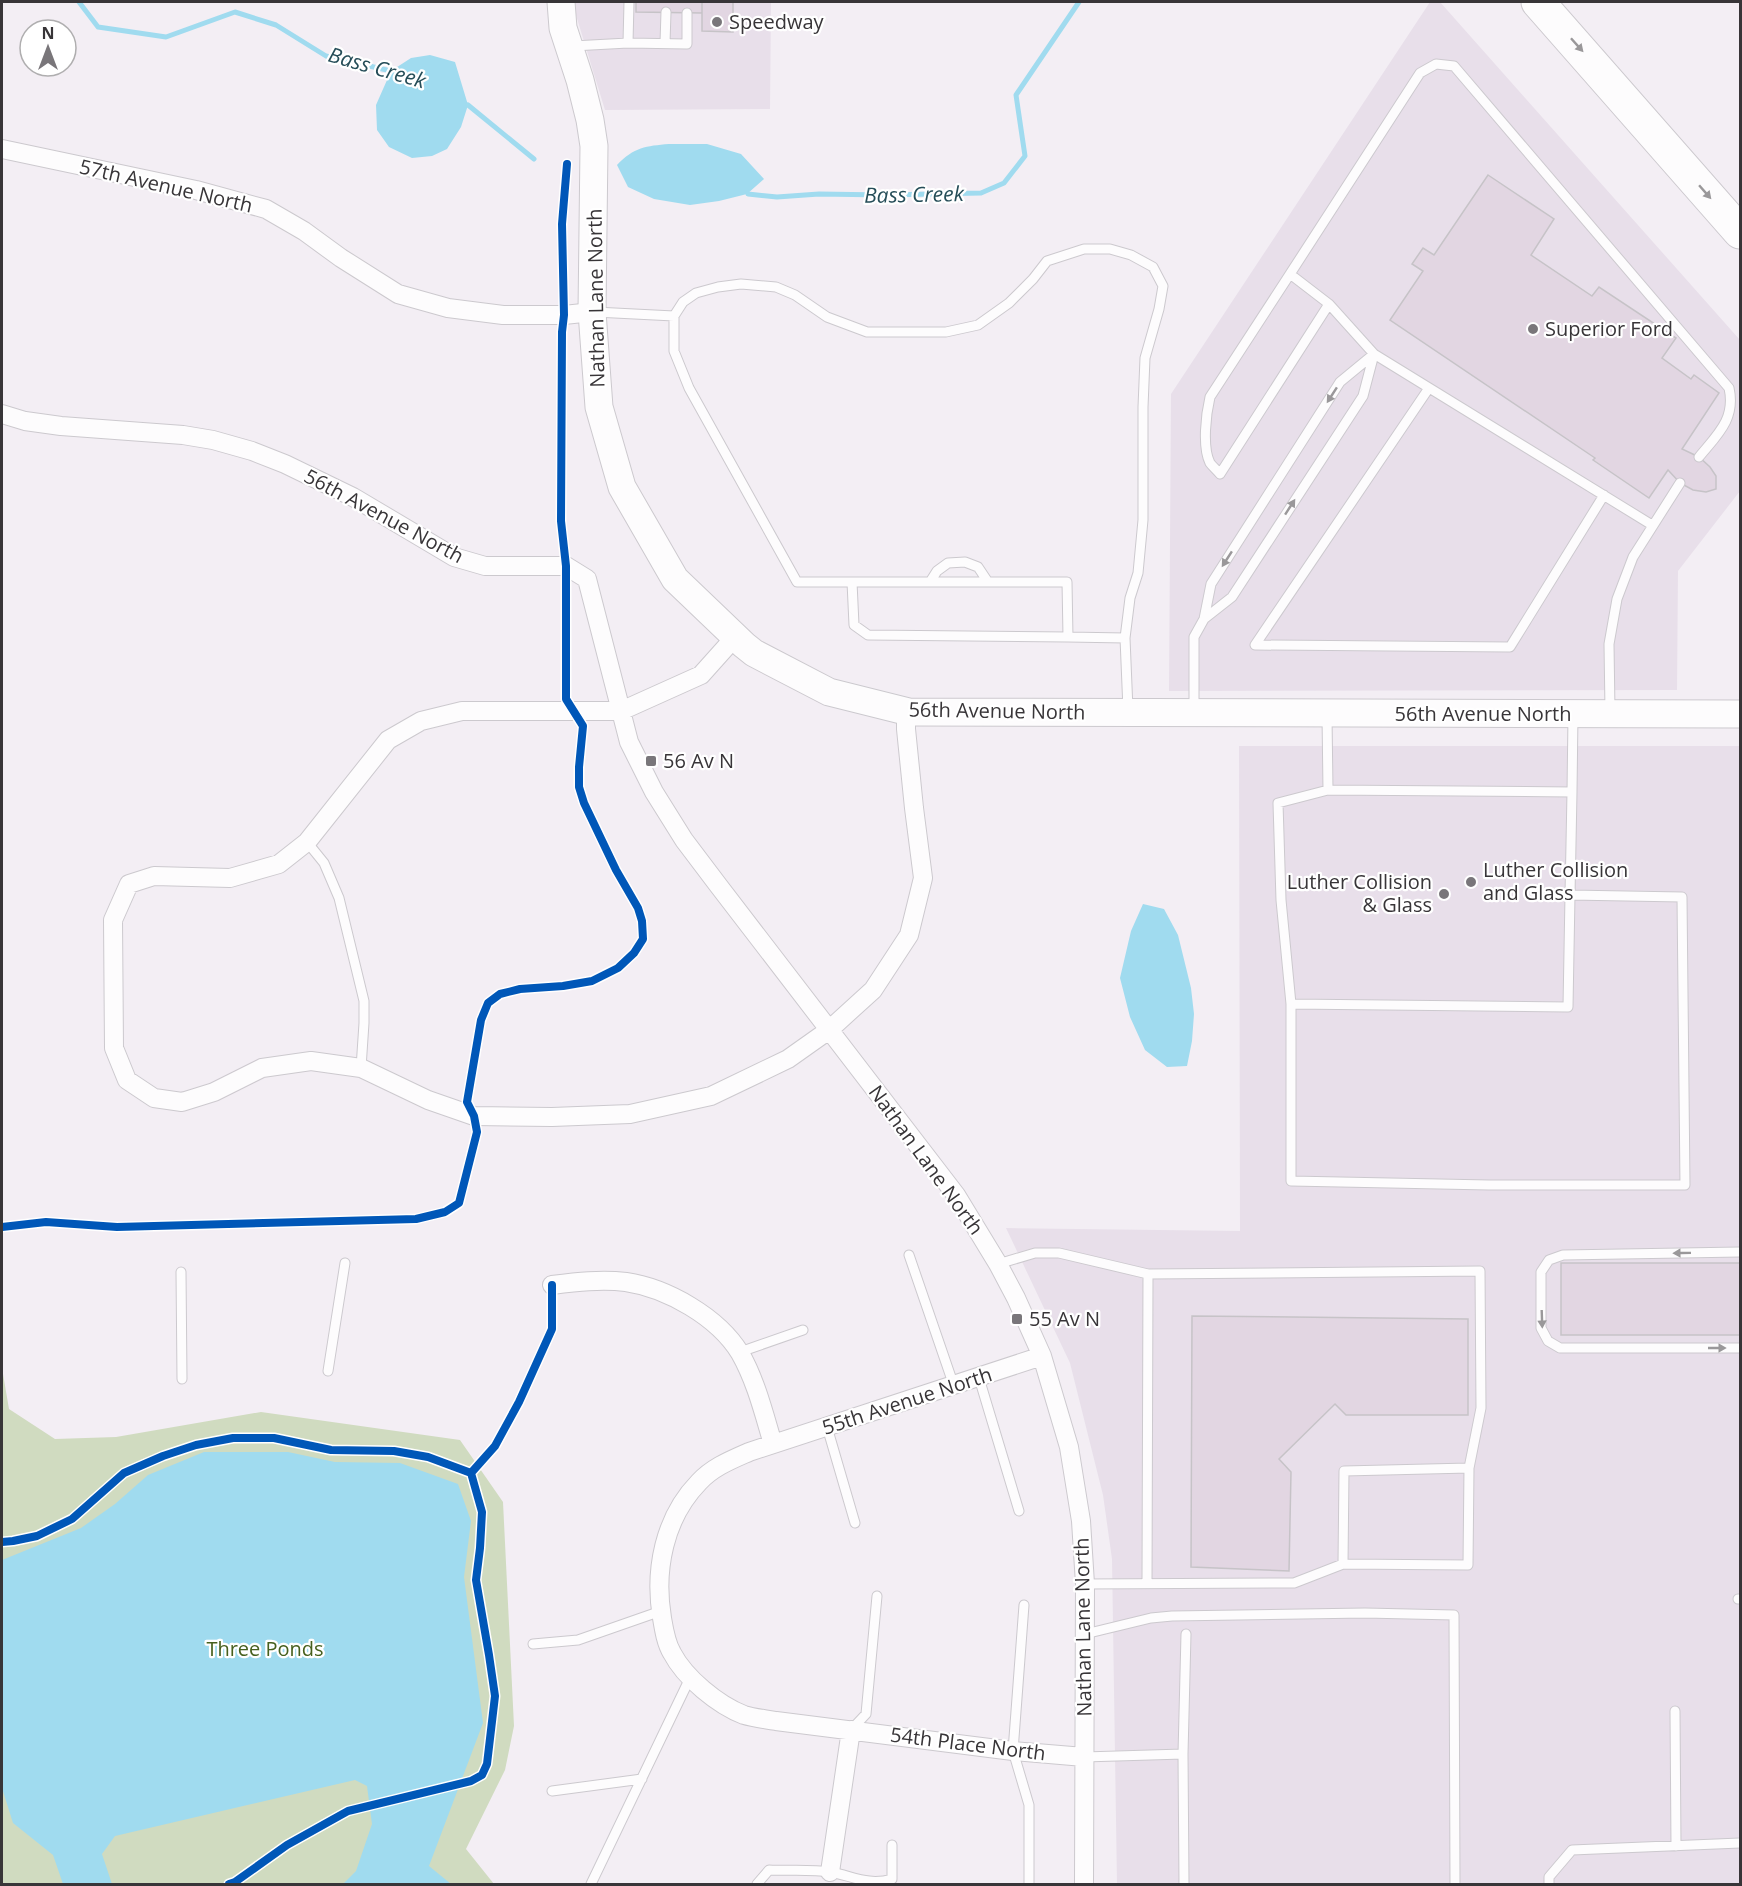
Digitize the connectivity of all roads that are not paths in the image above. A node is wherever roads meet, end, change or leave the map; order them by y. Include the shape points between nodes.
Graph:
1 (545, 2) edge
2 (561, 2) edge
3 (629, 2) edge
4 (1538, 2) edge
5 (666, 12) dead end
6 (687, 13) dead end
7 (566, 37) junction
8 (628, 43) junction
9 (665, 43) junction
10 (2, 149) edge
11 (1740, 232) edge
12 (1290, 274) junction
13 (1329, 304) junction
14 (592, 312) junction
15 (674, 316) junction
16 (1374, 354) junction
17 (1429, 388) junction
18 (2, 414) edge
19 (1699, 457) dead end
20 (1680, 483) dead end
21 (1604, 495) junction
22 (1652, 525) junction
23 (852, 582) junction
24 (930, 582) junction
25 (988, 582) junction
26 (1204, 619) junction
27 (735, 637) junction
28 (1068, 637) junction
29 (1125, 638) junction
30 (621, 711) junction
31 (906, 711) junction
32 (1128, 712) junction
33 (1194, 714) junction
34 (1327, 714) junction
35 (1572, 714) junction
36 (1610, 714) junction
37 (1740, 714) edge
38 (1328, 790) junction
39 (1572, 792) junction
40 (307, 842) junction
41 (1570, 895) junction
42 (1291, 1004) junction
43 (829, 1030) junction
44 (361, 1068) junction
45 (1740, 1252) edge
46 (909, 1256) dead end
47 (345, 1263) dead end
48 (998, 1264) junction
49 (181, 1272) dead end
50 (1148, 1274) junction
51 (552, 1285) dead end
52 (803, 1330) dead end
53 (1740, 1348) edge
54 (740, 1352) junction
55 (1042, 1356) junction
56 (328, 1371) dead end
57 (979, 1378) junction
58 (182, 1379) dead end
59 (954, 1386) junction
60 (827, 1427) junction
61 (773, 1444) junction
62 (1469, 1468) junction
63 (1019, 1511) dead end
64 (855, 1523) dead end
65 (1343, 1564) junction
66 (1147, 1582) junction
67 (1085, 1584) junction
68 (877, 1596) dead end
69 (1024, 1605) dead end
70 (661, 1611) junction
71 (1085, 1634) junction
72 (1186, 1634) dead end
73 (532, 1644) dead end
74 (690, 1678) junction
75 (1675, 1711) dead end
76 (851, 1730) junction
77 (1013, 1751) junction
78 (1183, 1754) junction
79 (1084, 1757) junction
80 (642, 1779) junction
81 (552, 1791) dead end
82 (1740, 1843) edge
83 (892, 1845) dead end
84 (1676, 1845) junction
85 (836, 1878) edge
86 (591, 1884) edge
87 (758, 1884) edge
88 (1029, 1884) edge
89 (1084, 1884) edge
90 (1184, 1884) edge
91 (1455, 1884) edge
92 (1549, 1884) edge

1 - 7 street, Nathan Lane North
2 - 7 street, Nathan Lane North
3 - 8 lane
4 -> 11 highway
5 - 9 lane
6 - 9 lane via 687,44
7 - 8 lane
7 - 14 street, Nathan Lane North via 594,146
8 - 9 lane
10 - 14 street, 57th Avenue North via 196,190 266,209 398,294 448,308 503,315
12 - 13 lane
12 - 13 lane via 1210,397 1205,414 1207,454 1220,474
12 - 19 lane via 1420,73 1436,64 1454,66 1729,388 1732,401 1728,421
13 - 16 lane
14 - 15 lane
14 - 27 street, Nathan Lane North via 599,407 622,487 675,579
15 - 23 lane via 674,351 689,388 797,582
15 - 29 lane via 683,302 696,293 741,284 776,287 827,317 867,332 946,332 978,325 1008,303 1047,261 1084,249 1110,249 1153,267 1163,286 1145,358 1143,520 1138,573
16 - 17 lane
26 -> 16 lane via 1232,597 1362,396
16 -> 26 lane via 1340,382 1211,584
17 - 21 lane
17 - 21 lane via 1255,645 1510,647
18 - 30 street, 56th Avenue North via 61,426 213,440 285,464 344,492 454,557 485,566 566,566 587,579
20 - 22 lane
21 - 22 lane
22 - 36 lane via 1633,557 1617,599 1609,644
23 - 24 lane
23 - 28 lane via 854,625 868,635
24 - 25 lane
24 - 25 lane via 948,563 965,562 978,567
25 - 28 lane via 1067,582
26 - 33 lane via 1194,637
27 - 30 street via 701,675
27 - 31 street, 56th Avenue North via 754,653 829,692
28 - 29 lane
29 - 32 lane
30 - 40 street via 462,711 422,720 388,740
30 - 43 street, Nathan Lane North via 629,742 684,840
31 - 32 street, 56th Avenue North
31 - 43 street via 923,878 909,935 873,990
32 - 33 street, 56th Avenue North
33 - 34 street, 56th Avenue North
34 - 35 street, 56th Avenue North
34 - 38 lane
35 - 36 street, 56th Avenue North
35 - 39 lane
36 - 37 street, 56th Avenue North
38 - 39 lane
38 - 42 lane via 1278,802 1281,900
39 - 41 lane
40 - 44 lane via 324,863 339,898 364,1001
40 - 44 street via 279,864 230,878 154,876 129,884 113,920 114,1048 127,1080 154,1098 182,1102 214,1092 262,1068 311,1060
41 - 42 lane via 1568,1007
41 - 42 lane via 1682,897 1685,1185 1291,1181
43 - 44 street via 788,1059 711,1096 630,1114 474,1116 428,1100
43 - 48 street, Nathan Lane North via 956,1195
45 -> 53 lane via 1563,1256 1549,1260 1541,1272 1542,1328 1548,1341 1560,1348
46 - 59 lane
47 - 56 lane
48 - 50 lane via 1035,1253 1059,1253
48 - 55 street, Nathan Lane North
49 - 58 lane
50 - 62 lane via 1480,1271 1481,1408
50 - 66 lane
51 - 54 street via 627,1282 663,1292 696,1309 726,1334
52 - 54 lane
54 - 61 street
55 - 57 street, 55th Avenue North
55 - 67 street, Nathan Lane North via 1069,1447 1081,1521
57 - 59 street, 55th Avenue North
57 - 63 lane
59 - 60 street, 55th Avenue North
60 - 61 street, 55th Avenue North
60 - 64 lane
61 - 70 street, 55th Avenue North via 721,1464 700,1480 683,1501 661,1559
62 - 65 lane via 1344,1471
62 - 65 lane via 1468,1565
65 - 66 lane via 1294,1583
66 - 67 lane
67 - 71 street, Nathan Lane North
68 - 76 lane via 866,1714
69 - 77 lane
70 - 73 lane via 578,1640
70 - 74 street, 54th Place North via 672,1653
71 - 79 street, Nathan Lane North
71 - 91 lane via 1172,1616 1454,1615
72 - 78 lane
74 - 76 street, 54th Place North via 716,1699 744,1714
74 - 80 lane
75 - 84 lane
76 - 77 street, 54th Place North
76 - 85 street
77 - 79 street, 54th Place North
77 - 88 lane via 1029,1805
78 - 79 lane
78 - 90 lane
79 - 89 street, Nathan Lane North
80 - 81 lane
80 - 86 lane
82 - 84 lane
83 - 85 lane via 892,1879 883,1884 864,1884
84 - 92 lane via 1572,1850 1549,1877
85 - 87 lane via 769,1870

